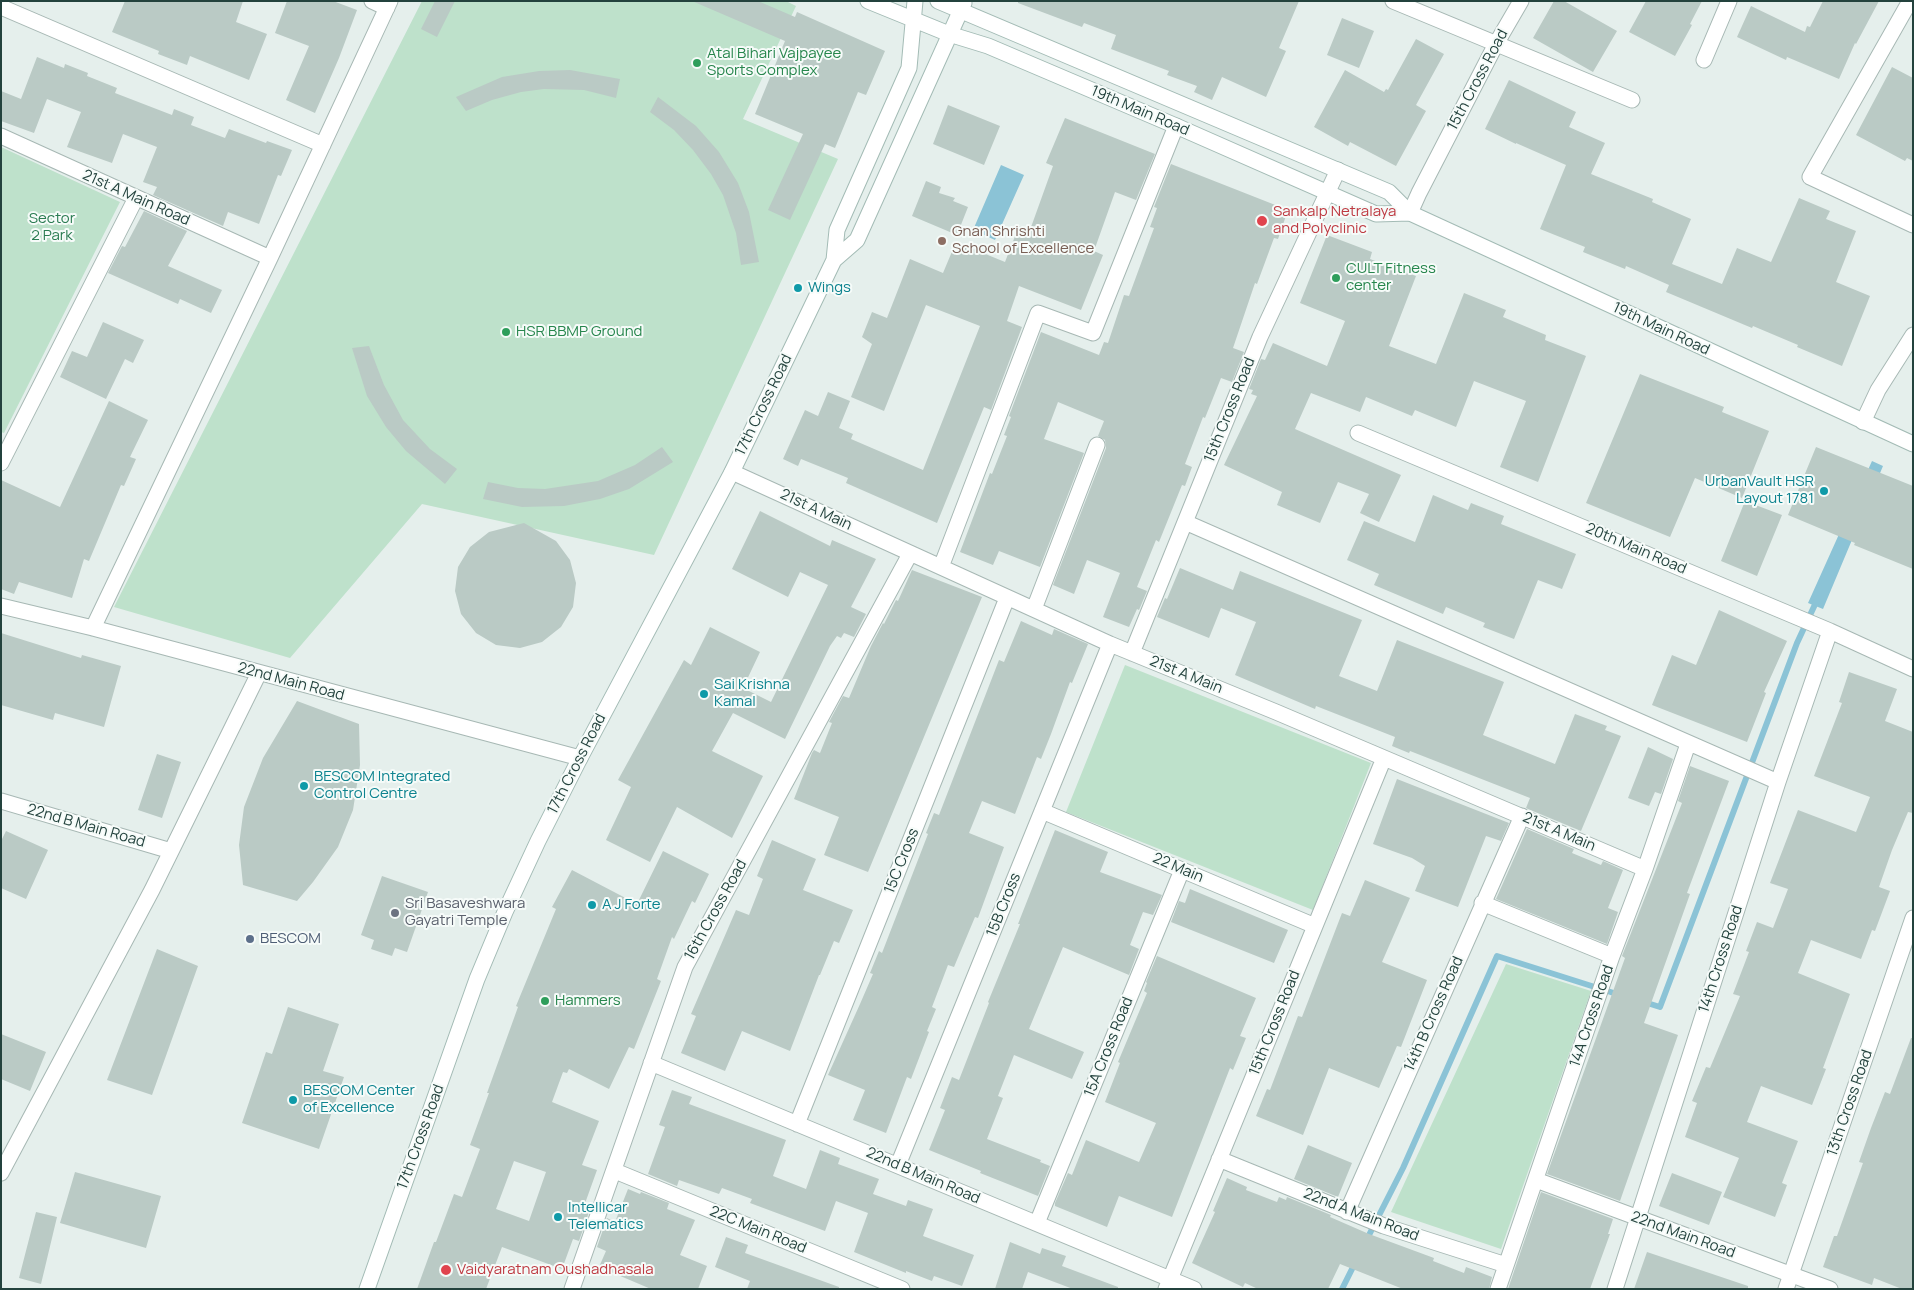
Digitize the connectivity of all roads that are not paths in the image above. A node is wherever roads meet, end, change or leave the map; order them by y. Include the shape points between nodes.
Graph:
1 (372, 1) edge
2 (868, 1) edge
3 (915, 1) edge
4 (938, 1) edge
5 (1393, 1) edge
6 (1521, 1) edge
7 (1729, 1) edge
8 (1910, 1) edge
9 (389, 4) edge
10 (962, 6) edge
11 (1, 7) edge
12 (913, 20) junction
13 (949, 34) junction
14 (1496, 44) junction
15 (1704, 60) dead end
16 (1632, 100) dead end
17 (1176, 126) junction
18 (1, 136) edge
19 (323, 145) junction
20 (1338, 170) junction
21 (1327, 193) junction
22 (136, 198) junction
23 (1410, 213) junction
24 (1913, 226) edge
25 (270, 258) junction
26 (834, 260) junction
27 (1913, 335) edge
28 (1863, 422) junction
29 (1358, 433) dead end
30 (6, 441) edge
31 (1910, 442) edge
32 (1097, 444) dead end
33 (1, 463) edge
34 (732, 472) junction
35 (1185, 522) junction
36 (910, 554) junction
37 (941, 567) junction
38 (1006, 598) junction
39 (1, 606) edge
40 (1034, 610) junction
41 (93, 628) junction
42 (1830, 631) junction
43 (1110, 644) junction
44 (1132, 653) junction
45 (1913, 669) edge
46 (259, 673) junction
47 (1688, 744) junction
48 (580, 758) junction
49 (1384, 758) junction
50 (1778, 782) junction
51 (1, 801) edge
52 (1042, 811) junction
53 (1522, 816) junction
54 (171, 851) junction
55 (1645, 869) junction
56 (1182, 870) junction
57 (1482, 903) junction
58 (1913, 918) edge
59 (1314, 926) junction
60 (1612, 956) junction
61 (651, 1063) junction
62 (797, 1124) junction
63 (1219, 1159) junction
64 (898, 1165) junction
65 (615, 1171) junction
66 (1, 1173) edge
67 (1536, 1180) junction
68 (1347, 1212) junction
69 (1638, 1218) junction
70 (1037, 1223) junction
71 (1506, 1265) junction
72 (1789, 1282) edge
73 (1168, 1284) edge
74 (367, 1289) edge
75 (572, 1289) edge
76 (902, 1289) edge
77 (1194, 1289) edge
78 (1498, 1289) edge
79 (1615, 1289) edge
80 (1830, 1289) edge

1 - 9 street
2 - 12 street, 19th Main Road
3 - 12 street
4 - 10 street, 19th Main Road
5 - 14 street
6 - 14 street, 15th Cross Road
7 - 15 street
8 - 24 street via 1810,177
9 - 19 street
10 - 13 street, 17th Cross Road
10 - 20 street, 19th Main Road
11 - 19 street
12 - 13 street, 19th Main Road
12 - 26 street, 17th Cross Road via 909,68 836,230
13 - 17 street, 19th Main Road via 988,46
13 - 26 street, 17th Cross Road via 857,240
14 - 16 street
14 - 23 street, 15th Cross Road
17 - 21 street, 19th Main Road
17 - 37 street via 1094,334 1038,312
18 - 22 street, 21st A Main Road
19 - 25 street
20 - 21 street, 15th Cross Road
20 - 23 street, 19th Main Road via 1389,192
21 - 23 street, 19th Main Road via 1376,214
21 - 35 street, 15th Cross Road via 1260,337
22 - 25 street, 21st A Main Road
22 - 30 street
23 - 28 street, 19th Main Road
25 - 41 street
26 - 34 street, 17th Cross Road
27 - 28 street via 1878,390
28 - 31 street, 19th Main Road
29 - 42 street, 20th Main Road
30 - 33 street
32 - 40 street
34 - 36 street, 21st A Main
34 - 48 street, 17th Cross Road
35 - 44 street, 15th Cross Road
35 - 47 street
36 - 37 street, 21st A Main
36 - 61 street, 16th Cross Road via 685,967
37 - 38 street, 21st A Main
38 - 40 street, 21st A Main
38 - 62 street, 15C Cross
39 - 41 street, 22nd Main Road
40 - 43 street, 21st A Main
41 - 46 street, 22nd Main Road
42 - 45 street, 20th Main Road
42 - 50 street, 14th Cross Road
43 - 44 street, 21st A Main
43 - 52 street, 15B Cross
44 - 49 street, 21st A Main
46 - 48 street, 22nd Main Road
46 - 54 street
47 - 50 street
47 - 55 street, 14A Cross Road
48 - 74 street, 17th Cross Road via 538,841 477,979
49 - 53 street, 21st A Main
49 - 59 street, 15th Cross Road
50 - 69 street, 14th Cross Road
51 - 54 street, 22nd B Main Road
52 - 56 street, 22 Main
52 - 64 street, 15B Cross
53 - 55 street, 21st A Main
53 - 57 street, 14th B Cross Road
54 - 66 street
55 - 60 street, 14A Cross Road
56 - 59 street, 22 Main
56 - 70 street, 15A Cross Road
57 - 60 street
57 - 68 street, 14th B Cross Road
58 - 72 street, 13th Cross Road
59 - 63 street, 15th Cross Road
60 - 67 street, 14A Cross Road
61 - 62 street, 22nd B Main Road
61 - 65 street, 16th Cross Road
62 - 64 street, 22nd B Main Road
63 - 68 street, 22nd A Main Road
63 - 73 street, 15th Cross Road
64 - 70 street, 22nd B Main Road
65 - 75 street, 16th Cross Road
65 - 76 street, 22C Main Road
67 - 69 street, 22nd Main Road
67 - 71 street, 14A Cross Road
68 - 71 street, 22nd A Main Road
69 - 72 street, 22nd Main Road
69 - 79 street, 14th Cross Road
70 - 73 street, 22nd B Main Road
71 - 78 street, 14A Cross Road
72 - 80 street, 22nd Main Road
73 - 77 street, 22nd B Main Road

